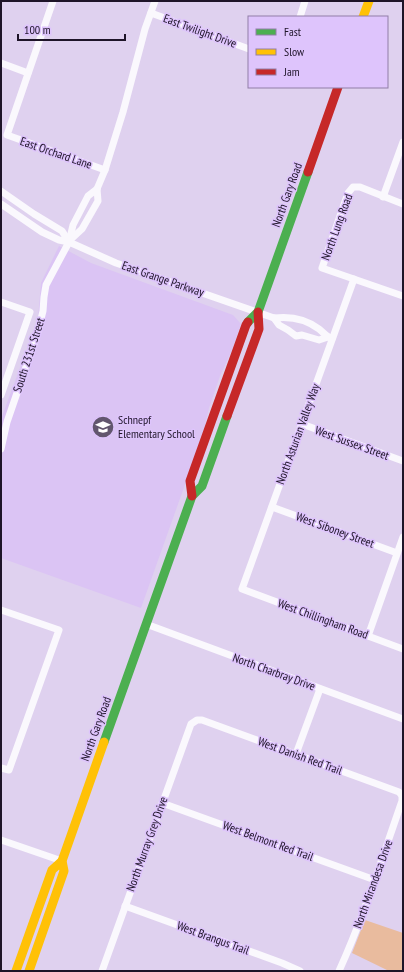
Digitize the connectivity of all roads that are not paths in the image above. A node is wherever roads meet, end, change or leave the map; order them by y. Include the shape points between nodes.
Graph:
1 (53, 1) edge
2 (156, 1) edge
3 (305, 1) edge
4 (369, 1) edge
5 (151, 13) junction
6 (300, 16) edge
7 (363, 16) edge
8 (248, 49) edge
9 (1, 63) edge
10 (28, 73) junction
11 (338, 88) edge
12 (403, 142) edge
13 (105, 170) junction
14 (97, 189) junction
15 (1, 191) edge
16 (383, 197) junction
17 (1, 204) edge
18 (403, 204) edge
19 (69, 242) junction
20 (354, 279) junction
21 (403, 296) edge
22 (1, 302) edge
23 (258, 312) junction
24 (274, 318) junction
25 (307, 323) junction
26 (302, 335) junction
27 (330, 338) junction
28 (1, 395) edge
29 (302, 424) junction
30 (1, 449) edge
31 (403, 461) edge
32 (192, 496) junction
33 (272, 507) junction
34 (403, 538) edge
35 (397, 553) junction
36 (242, 590) joint
37 (1, 610) edge
38 (146, 624) junction
39 (368, 636) junction
40 (403, 649) edge
41 (320, 689) junction
42 (403, 719) edge
43 (197, 720) joint
44 (296, 754) junction
45 (1, 768) edge
46 (402, 796) edge
47 (162, 802) junction
48 (1, 840) edge
49 (62, 861) junction
50 (375, 880) junction
51 (125, 906) junction
52 (16, 971) edge
53 (28, 971) edge
54 (102, 971) edge
55 (300, 971) edge
56 (339, 971) edge

1 - 10 street
2 - 5 street, South 231st Street
3 - 6 street
4 - 7 main road
5 - 8 street, East Twilight Drive
5 - 13 street, South 231st Street
9 - 10 street
10 - 13 street, East Orchard Lane via 6,136
11 - 23 main road, North Gary Road
12 - 16 street
13 - 14 street, South 231st Street
14 - 19 street, South 231st Street via 88,196 73,225
14 - 19 street, South 231st Street via 98,201 82,229
15 - 19 street, East Grange Parkway via 62,231
16 - 18 street
16 - 20 street, North Lung Road via 353,187 348,194 322,268
17 - 19 street, East Grange Parkway via 42,232
19 - 23 street, East Grange Parkway via 116,263
19 - 30 street, South 231st Street via 46,285 37,335 7,422
20 - 21 street
20 - 27 street, North Asturian Valley Way
22 - 28 street, South 231st Street via 30,312
23 - 24 street, East Grange Parkway
23 - 32 main road, North Gary Road via 259,329 249,358 202,486
23 - 32 main road, North Gary Road via 246,325 190,481
24 - 25 street via 301,319
24 - 26 street via 279,325 296,336
25 - 26 street via 307,329
25 - 27 street
26 - 27 street via 319,340
27 - 29 street, North Asturian Valley Way
29 - 31 street, West Sussex Street
29 - 33 street, North Asturian Valley Way
32 - 38 main road, North Gary Road
33 - 35 street, West Siboney Street
33 - 36 street, North Asturian Valley Way
34 - 35 street
35 - 39 street
36 - 39 street, West Chillingham Road
37 - 45 street via 59,630 9,770
38 - 41 street, North Charbray Drive
38 - 49 main road, North Gary Road
39 - 40 street, West Chillingham Road
41 - 42 street, North Charbray Drive
41 - 44 street
43 - 44 street, West Danish Red Trail
43 - 47 street, North Murray Grey Drive via 191,724
44 - 46 street, West Danish Red Trail via 399,792
46 - 50 street, North Mirandesa Drive
47 - 50 street, West Belmont Red Trail
47 - 51 street, North Murray Grey Drive
48 - 49 street
49 - 52 main road via 52,870
49 - 53 main road, North Gary Road via 64,871
50 - 56 street, North Mirandesa Drive
51 - 54 street, North Murray Grey Drive
51 - 55 street, West Brangus Trail

